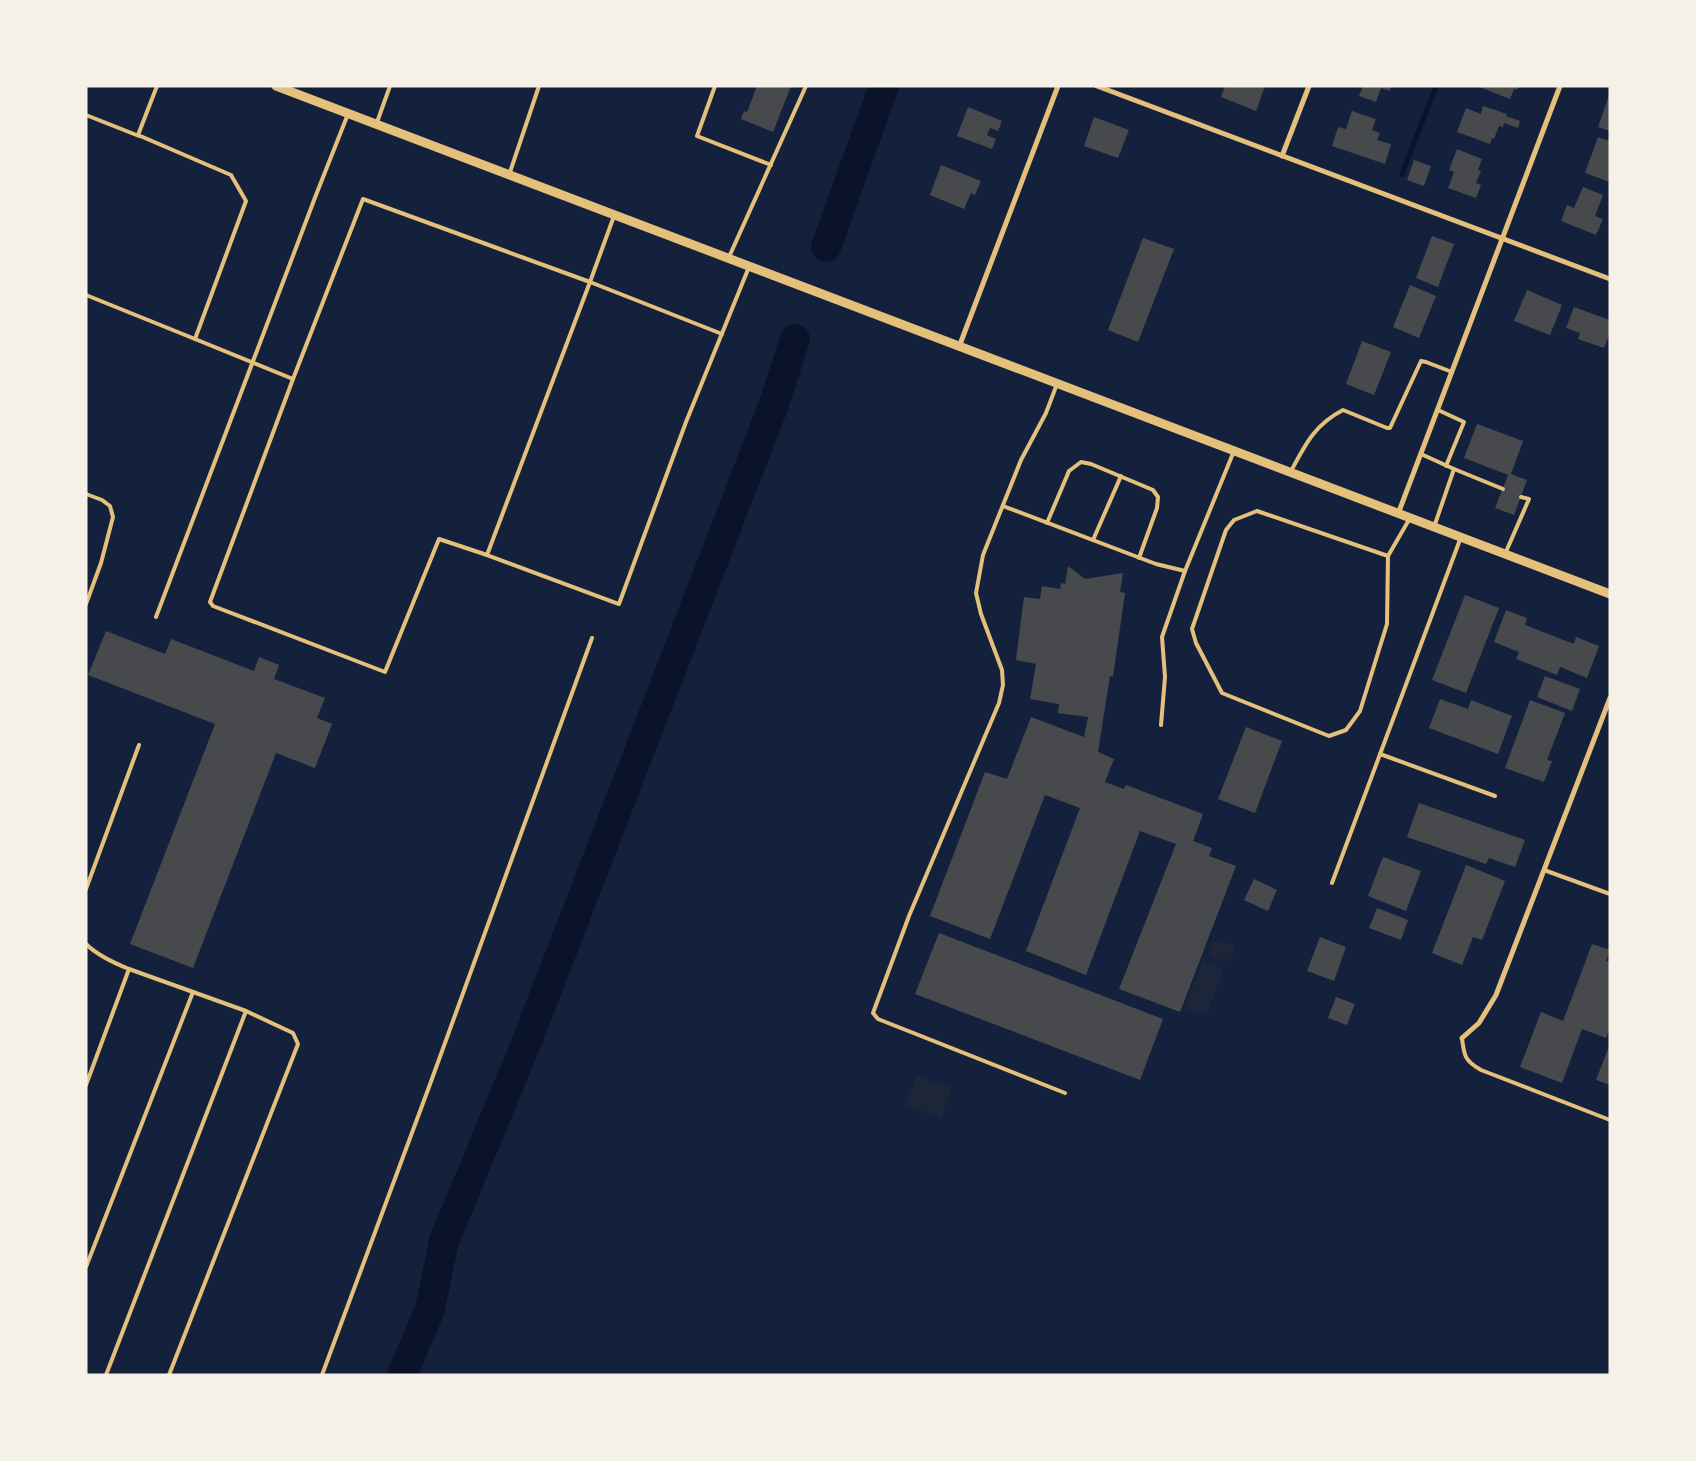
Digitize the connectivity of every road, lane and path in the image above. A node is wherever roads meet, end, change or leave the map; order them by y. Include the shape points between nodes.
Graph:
1 (157, 86) edge
2 (276, 86) edge
3 (390, 86) edge
4 (539, 86) edge
5 (715, 86) edge
6 (806, 86) edge
7 (1058, 86) edge
8 (1097, 86) edge
9 (1309, 86) edge
10 (1560, 86) edge
11 (348, 114) junction
12 (86, 115) edge
13 (376, 125) junction
14 (139, 136) junction
15 (1282, 156) junction
16 (771, 165) junction
17 (509, 176) junction
18 (614, 216) junction
19 (1503, 238) junction
20 (728, 259) junction
21 (749, 267) junction
22 (1610, 279) edge
23 (590, 282) junction
24 (86, 295) edge
25 (722, 334) junction
26 (195, 339) junction
27 (959, 346) junction
28 (253, 362) junction
29 (1452, 372) junction
30 (293, 378) junction
31 (1057, 384) junction
32 (1438, 410) junction
33 (1234, 451) junction
34 (1421, 454) junction
35 (1446, 466) junction
36 (1454, 469) junction
37 (1290, 473) junction
38 (1121, 476) junction
39 (1503, 489) dead end
40 (86, 494) edge
41 (1521, 496) dead end
42 (1003, 506) junction
43 (1398, 514) junction
44 (1410, 518) junction
45 (1047, 523) junction
46 (1434, 527) junction
47 (1461, 537) junction
48 (1093, 540) junction
49 (1505, 554) junction
50 (487, 555) junction
51 (1388, 556) junction
52 (1139, 558) junction
53 (1185, 571) junction
54 (1610, 594) edge
55 (86, 604) edge
56 (156, 617) dead end
57 (592, 638) dead end
58 (1610, 698) edge
59 (1161, 725) dead end
60 (140, 745) dead end
61 (1380, 754) junction
62 (1495, 796) dead end
63 (1544, 870) junction
64 (1332, 883) dead end
65 (86, 889) edge
66 (1610, 894) edge
67 (86, 944) edge
68 (129, 970) junction
69 (193, 992) junction
70 (246, 1011) junction
71 (1462, 1038) joint
72 (86, 1085) edge
73 (1065, 1093) dead end
74 (1610, 1120) edge
75 (86, 1267) edge
76 (106, 1375) edge
77 (169, 1375) edge
78 (322, 1375) edge

1 - 14 lane
2 - 11 street
3 - 13 lane
4 - 17 lane
5 - 16 lane via 697,136
6 - 16 lane
7 - 27 street
8 - 15 street
9 - 15 street
10 - 19 street
11 - 13 street
11 - 28 lane
12 - 14 lane
13 - 17 street
14 - 26 lane via 231,175 246,201
15 - 19 street
16 - 20 lane
17 - 18 street
18 - 20 street
18 - 23 lane
19 - 22 street
19 - 29 street
20 - 21 street
21 - 25 lane
21 - 27 street
23 - 25 lane
23 - 30 lane via 363,198
23 - 50 lane
24 - 26 lane
25 - 50 lane via 618,604
26 - 28 lane
27 - 31 street
28 - 30 lane
28 - 56 lane
29 - 32 street
29 - 37 lane via 1421,361 1390,428 1343,410 1329,417 1308,438
30 - 50 lane via 210,602 213,606 385,672 439,539
31 - 33 street
31 - 42 lane via 1046,413 1020,460
32 - 34 street
32 - 35 lane via 1464,422
33 - 37 street
33 - 53 lane
34 - 35 lane
34 - 43 street
35 - 36 lane
36 - 39 lane
36 - 46 lane
37 - 43 street
38 - 45 lane via 1081,462 1069,471
38 - 48 lane
38 - 52 lane via 1153,490 1158,497
40 - 55 lane via 110,506 113,517
41 - 49 lane via 1529,499
42 - 45 lane
42 - 73 lane via 983,555 976,593 1002,670 1001,694 909,916 873,1014 878,1019
43 - 44 street
44 - 46 street
44 - 51 lane
45 - 48 lane
46 - 47 street
47 - 49 street
47 - 61 lane
48 - 52 lane
49 - 54 street
51 - 51 lane via 1388,624 1360,710 1346,730 1329,736 1222,693 1192,629 1226,530 1234,520 1258,511
52 - 53 lane
53 - 59 lane via 1162,637 1165,677
57 - 78 lane
58 - 63 street
60 - 65 lane
61 - 62 lane
61 - 64 lane
63 - 66 lane
63 - 71 street via 1491,1005 1479,1023
67 - 68 lane
68 - 69 lane
68 - 72 lane
69 - 70 lane
69 - 75 lane
70 - 76 lane
70 - 77 lane via 293,1033 298,1044
71 - 74 lane via 1467,1062 1480,1070

